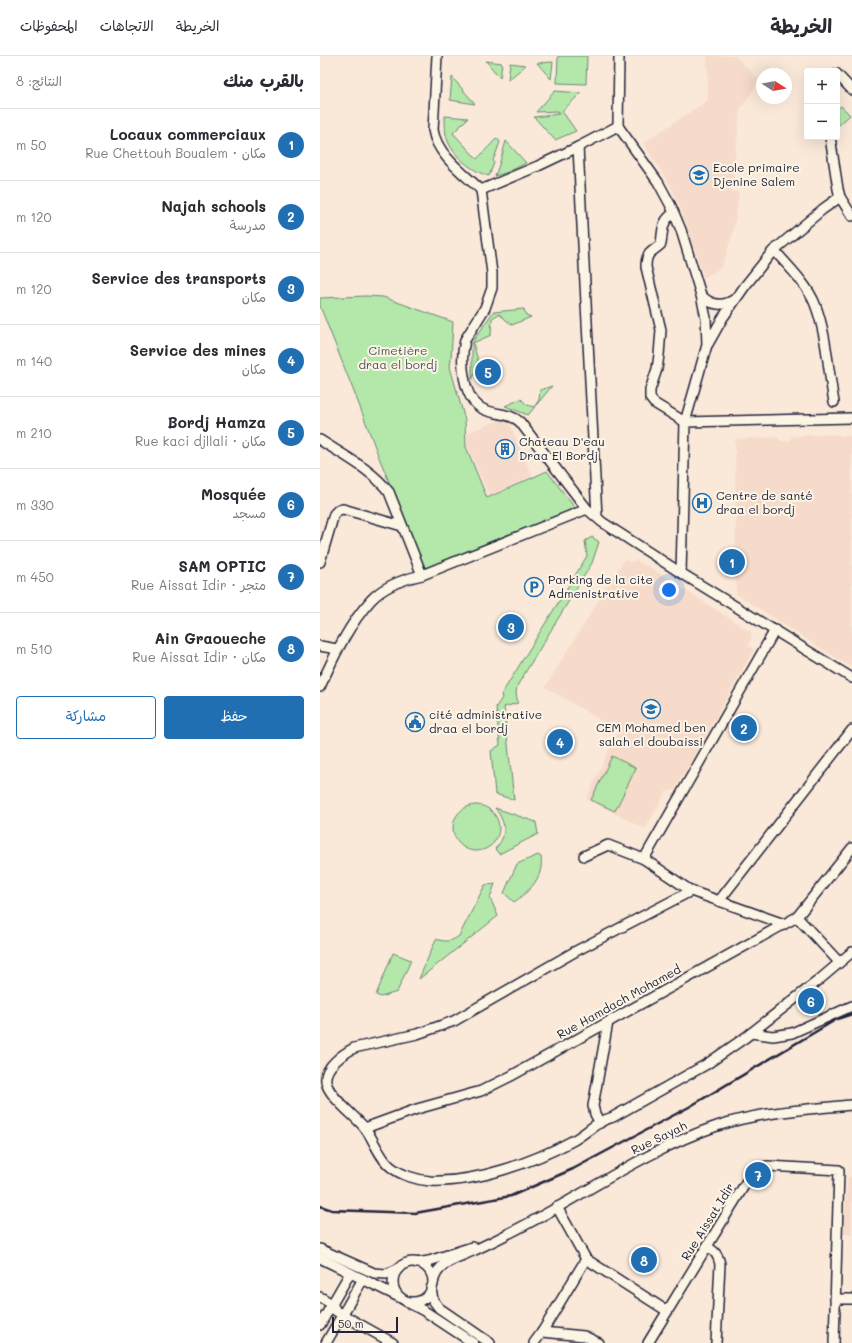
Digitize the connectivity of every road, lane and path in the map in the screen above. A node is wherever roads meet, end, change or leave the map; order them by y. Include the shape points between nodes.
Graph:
1 (437, 56) edge
2 (619, 56) edge
3 (840, 78) edge
4 (852, 90) edge
5 (618, 126) junction
6 (830, 140) edge
7 (578, 146) junction
8 (481, 190) junction
9 (840, 197) junction
10 (674, 213) junction
11 (852, 216) edge
12 (774, 250) junction
13 (701, 295) junction
14 (736, 298) junction
15 (707, 345) junction
16 (834, 402) dead end
17 (852, 418) edge
18 (685, 422) junction
19 (320, 440) edge
20 (587, 509) junction
21 (597, 517) junction
22 (402, 526) junction
23 (320, 562) edge
24 (681, 573) junction
25 (422, 575) junction
26 (775, 630) junction
27 (320, 646) edge
28 (337, 649) junction
29 (852, 678) edge
30 (320, 687) edge
31 (852, 730) edge
32 (852, 848) edge
33 (584, 856) dead end
34 (644, 859) junction
35 (691, 891) junction
36 (719, 901) junction
37 (797, 917) junction
38 (784, 924) junction
39 (852, 952) edge
40 (839, 962) junction
41 (852, 1006) edge
42 (608, 1022) junction
43 (751, 1032) junction
44 (323, 1080) edge
45 (852, 1105) edge
46 (600, 1122) junction
47 (365, 1128) junction
48 (557, 1207) junction
49 (492, 1241) junction
50 (707, 1247) junction
51 (320, 1249) edge
52 (320, 1258) edge
53 (586, 1259) junction
54 (417, 1263) junction
55 (398, 1269) junction
56 (350, 1272) junction
57 (363, 1279) junction
58 (432, 1286) junction
59 (320, 1297) edge
60 (835, 1299) junction
61 (404, 1300) junction
62 (852, 1300) edge
63 (332, 1304) junction
64 (667, 1311) junction
65 (342, 1315) junction
66 (320, 1326) edge
67 (542, 1332) junction
68 (326, 1343) edge
69 (393, 1343) edge
70 (473, 1343) edge
71 (490, 1343) edge
72 (534, 1343) edge
73 (599, 1343) edge
74 (648, 1343) edge
75 (716, 1343) edge
76 (834, 1343) edge

1 - 8 street via 434,136 441,150 455,167
2 - 5 street
3 - 4 street
5 - 7 street
5 - 10 street via 658,182
6 - 9 street
7 - 8 street
7 - 21 street
8 - 20 street via 492,288 485,308 466,340 463,360 466,386 472,398 482,408 516,418
9 - 11 street
9 - 12 street
10 - 13 street
10 - 18 street via 667,217 664,223 661,244 648,254 646,260 661,330 657,369 650,398
12 - 14 street via 754,272
12 - 16 street via 806,289 814,303 823,337
13 - 14 street via 710,303 719,305
13 - 15 street via 706,318
14 - 15 street
15 - 18 street
17 - 18 street
18 - 24 street
19 - 22 street via 359,465 385,487
20 - 21 street
20 - 25 street
21 - 24 street
22 - 23 street via 343,509 338,510 334,514
22 - 25 street
24 - 26 street
25 - 28 street via 390,586 371,600
26 - 29 street
26 - 34 street
27 - 28 street
28 - 30 street
31 - 36 street
32 - 37 street, Rue Hamdach Mohamed
33 - 34 street via 608,845
34 - 35 street
35 - 36 street
35 - 44 street via 576,951 454,1021 418,1034 354,1048 329,1069
36 - 38 street
37 - 38 street, Rue Hamdach Mohamed
37 - 40 street
38 - 42 street, Rue Hamdach Mohamed
39 - 40 street
40 - 43 street
41 - 43 street via 792,1033 773,1036
42 - 46 street via 593,1106
42 - 47 street, Rue Hamdach Mohamed via 481,1091 417,1109
43 - 46 street via 707,1064
44 - 47 street via 349,1113
45 - 48 street, Rue Sayah via 761,1116 718,1125 654,1153
46 - 47 street via 575,1140 534,1159 498,1171 460,1179 430,1181 406,1176 389,1166
48 - 49 street, Rue Sayah
48 - 53 street
49 - 54 street, Rue Sayah
49 - 58 street, Rue Sayah via 445,1264 435,1275
50 - 60 street, Rue Aissat Idir via 756,1168 768,1166 839,1170
50 - 64 street, Rue Aissat Idir
50 - 75 street via 714,1251 720,1264
51 - 55 street via 374,1272 386,1274
52 - 56 street
53 - 64 street
53 - 67 street
54 - 55 street via 405,1264
54 - 58 street via 430,1272
55 - 61 street via 393,1285 396,1293
56 - 57 street
56 - 63 street
57 - 61 street
57 - 65 street
58 - 61 street via 427,1296 419,1301
58 - 71 street via 435,1304
59 - 63 street
60 - 62 street
60 - 76 street, Rue Aissat Idir
61 - 70 street
63 - 65 street
63 - 66 street
64 - 74 street, Rue Aissat Idir
65 - 68 street
65 - 69 street
67 - 72 street
67 - 73 street via 584,1336

